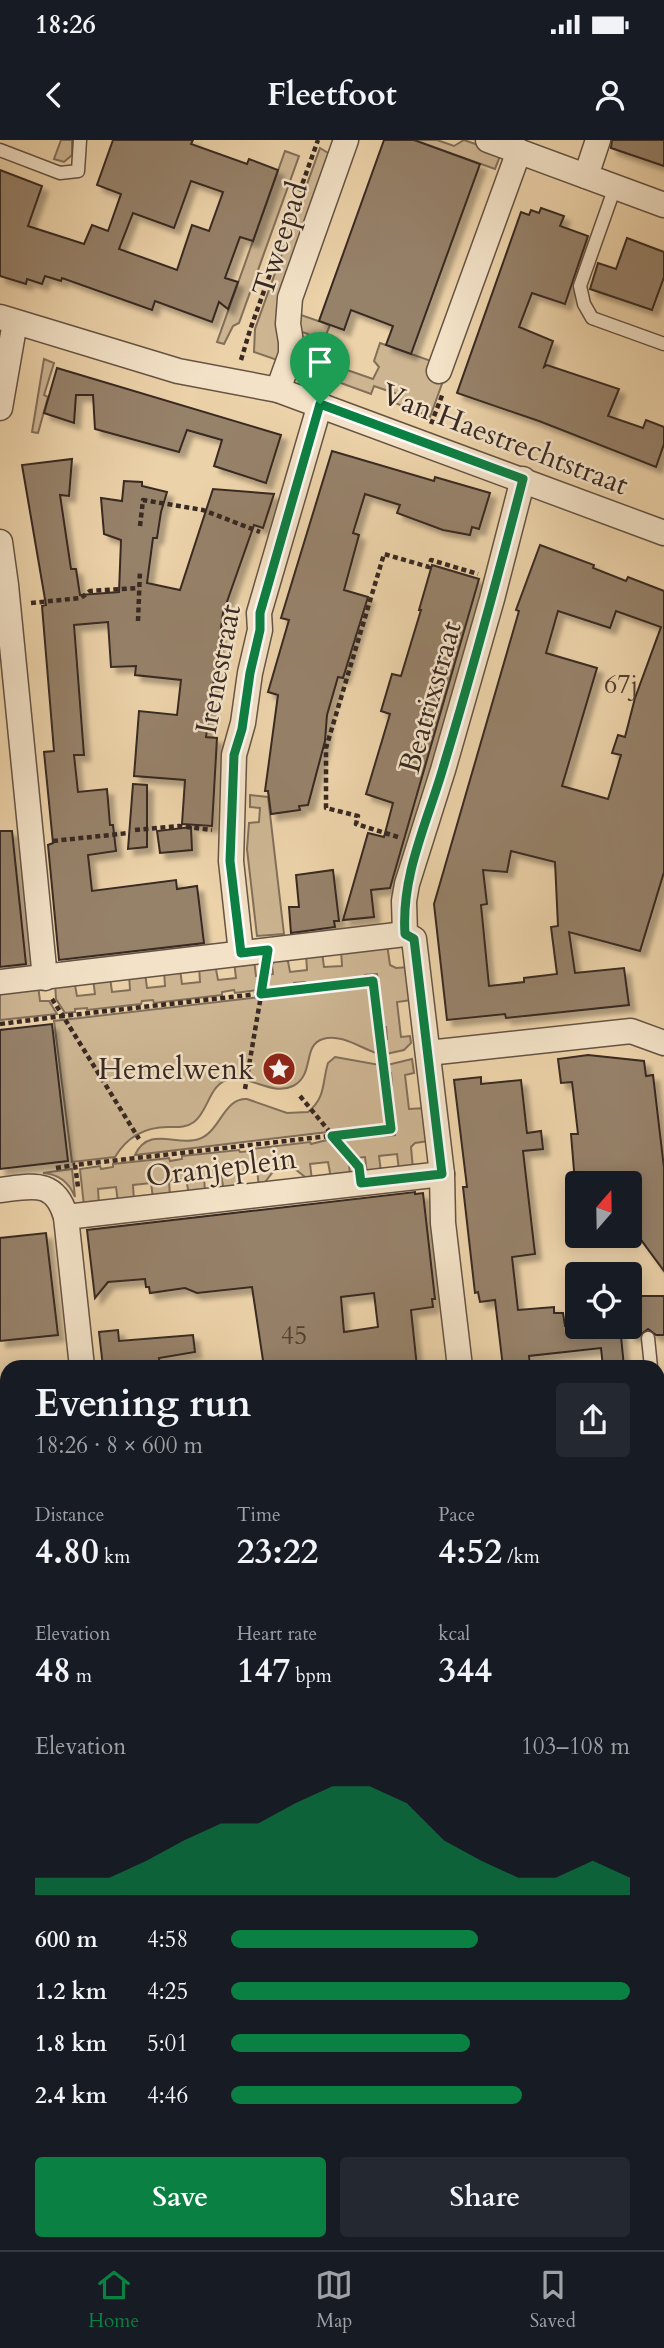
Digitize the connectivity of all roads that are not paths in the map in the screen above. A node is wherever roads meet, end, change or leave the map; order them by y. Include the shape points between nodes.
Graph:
1 (80, 140) edge
2 (488, 140) edge
3 (598, 140) edge
4 (333, 142) edge
5 (0, 150) edge
6 (519, 151) junction
7 (586, 176) junction
8 (615, 187) junction
9 (664, 205) edge
10 (8, 320) edge
11 (664, 344) edge
12 (439, 371) road end
13 (278, 390) junction
14 (320, 404) junction
15 (0, 408) edge
16 (523, 479) junction
17 (664, 533) edge
18 (0, 542) edge
19 (405, 934) junction
20 (241, 953) junction
21 (45, 978) junction
22 (0, 982) edge
23 (664, 1043) edge
24 (428, 1053) junction
25 (442, 1174) junction
26 (0, 1190) edge
27 (74, 1216) junction
28 (648, 1338) dead end
29 (82, 1360) edge
30 (459, 1360) edge
31 (650, 1360) edge

1 - 5 lane via 78,171 60,173
2 - 6 street
3 - 7 street
4 - 13 street, Tweepad via 290,298 290,354
6 - 7 street
6 - 12 street
7 - 8 street
8 - 9 street
8 - 11 lane via 580,286 584,304 592,318
10 - 13 street, Van Haestrechtstraat via 178,371
10 - 15 street
13 - 14 street, Van Haestrechtstraat
14 - 16 street, Van Haestrechtstraat
14 - 20 street, Irenestraat via 260,613 236,745 230,861
16 - 17 street, Van Haestrechtstraat
16 - 19 street, Beatrixstraat via 407,884
18 - 21 street
19 - 20 street
19 - 24 street via 414,939
20 - 21 street
21 - 22 street
23 - 24 street via 631,1031
24 - 25 street
25 - 27 street, Oranjeplein
25 - 30 street via 443,1223
26 - 27 street via 47,1189
27 - 29 street
28 - 31 lane

